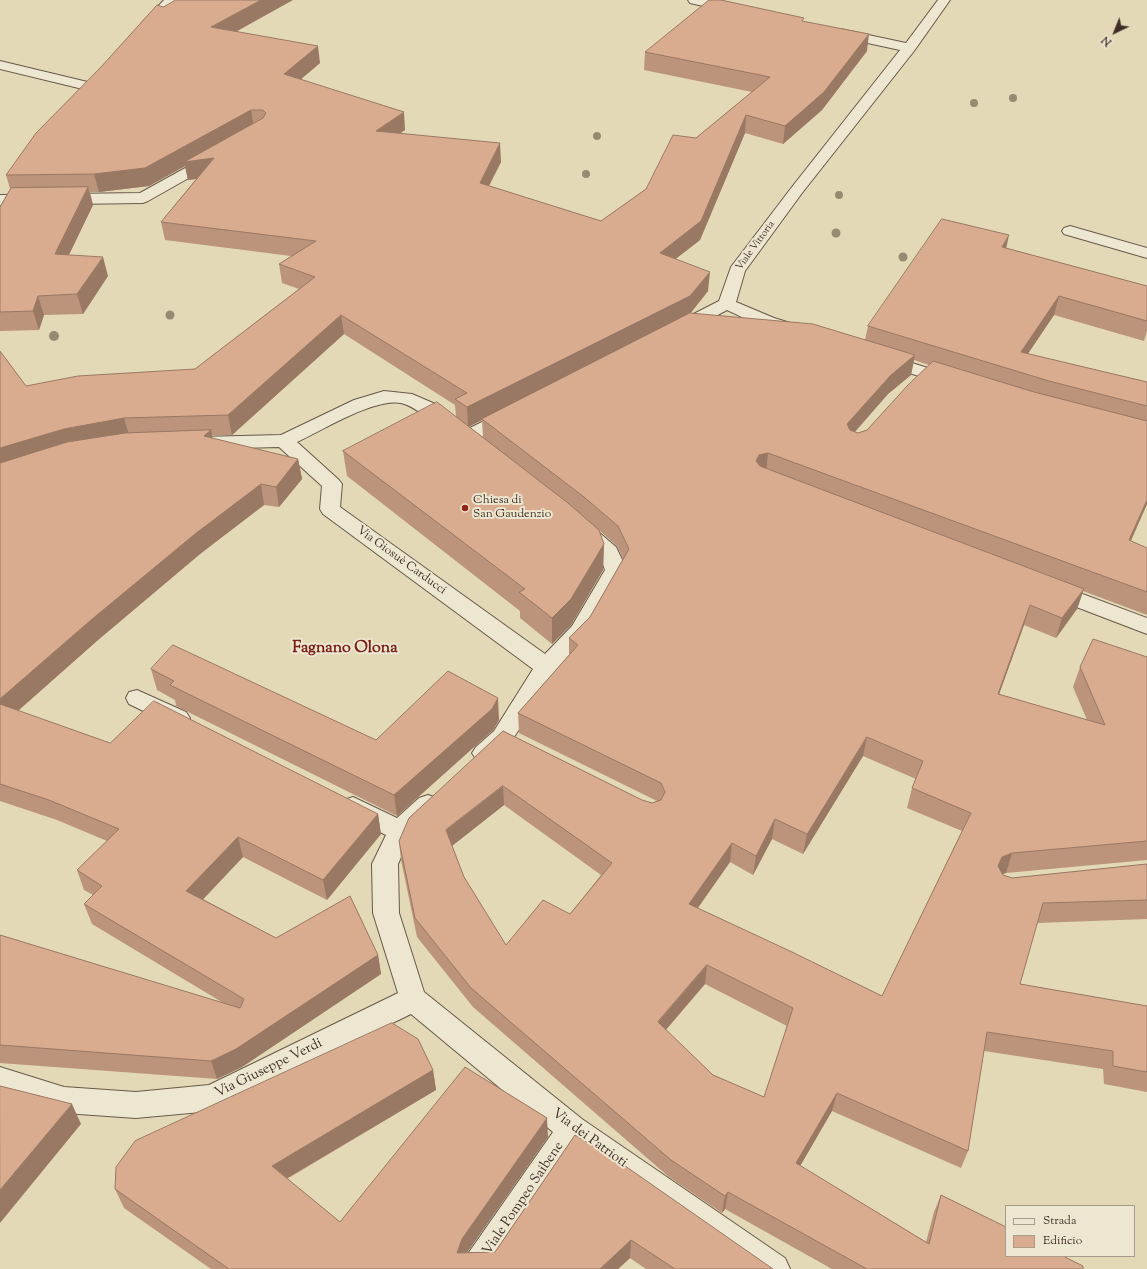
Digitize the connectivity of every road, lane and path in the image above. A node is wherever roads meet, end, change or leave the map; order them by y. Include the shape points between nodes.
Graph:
1 (171, 0) edge
2 (694, 0) edge
3 (944, 0) edge
4 (748, 12) edge
5 (825, 29) edge
6 (139, 35) edge
7 (909, 48) junction
8 (0, 65) edge
9 (102, 76) edge
10 (91, 87) junction
11 (80, 98) edge
12 (226, 151) edge
13 (1, 195) edge
14 (1070, 231) dead end
15 (1147, 253) edge
16 (727, 304) junction
17 (805, 334) edge
18 (664, 337) edge
19 (865, 353) edge
20 (964, 384) edge
21 (523, 408) edge
22 (467, 437) junction
23 (284, 441) junction
24 (184, 444) edge
25 (485, 452) edge
26 (564, 514) edge
27 (1037, 584) edge
28 (1147, 626) edge
29 (546, 667) junction
30 (137, 698) dead end
31 (194, 726) edge
32 (468, 768) edge
33 (445, 789) edge
34 (336, 798) edge
35 (400, 831) junction
36 (413, 999) junction
37 (0, 1080) edge
38 (572, 1129) junction
39 (476, 1269) edge
40 (774, 1269) edge

1 - 6 street
2 - 4 street
3 - 7 street, Viale Vittoria
5 - 7 street
7 - 16 street, Viale Vittoria via 737,271
8 - 10 street
9 - 10 street
10 - 11 street
12 - 13 street via 143,198
14 - 15 street
16 - 17 street via 768,322
16 - 18 street
19 - 20 street via 919,379
21 - 22 street
22 - 23 street via 426,407 405,398 384,397 361,404
22 - 25 street
23 - 24 street
23 - 29 street, Via Giosuè Carducci via 332,484 330,509
26 - 29 street via 608,552 616,570 580,631
27 - 28 street
29 - 32 street via 532,692 512,742
30 - 31 street
33 - 35 street
34 - 35 street
35 - 36 street via 385,864 386,913
36 - 37 street, Via Giuseppe Verdi via 212,1098 136,1105 64,1100
36 - 38 street, Via dei Patrioti
38 - 39 street, Viale Pompeo Saibene
38 - 40 street, Via dei Patrioti

